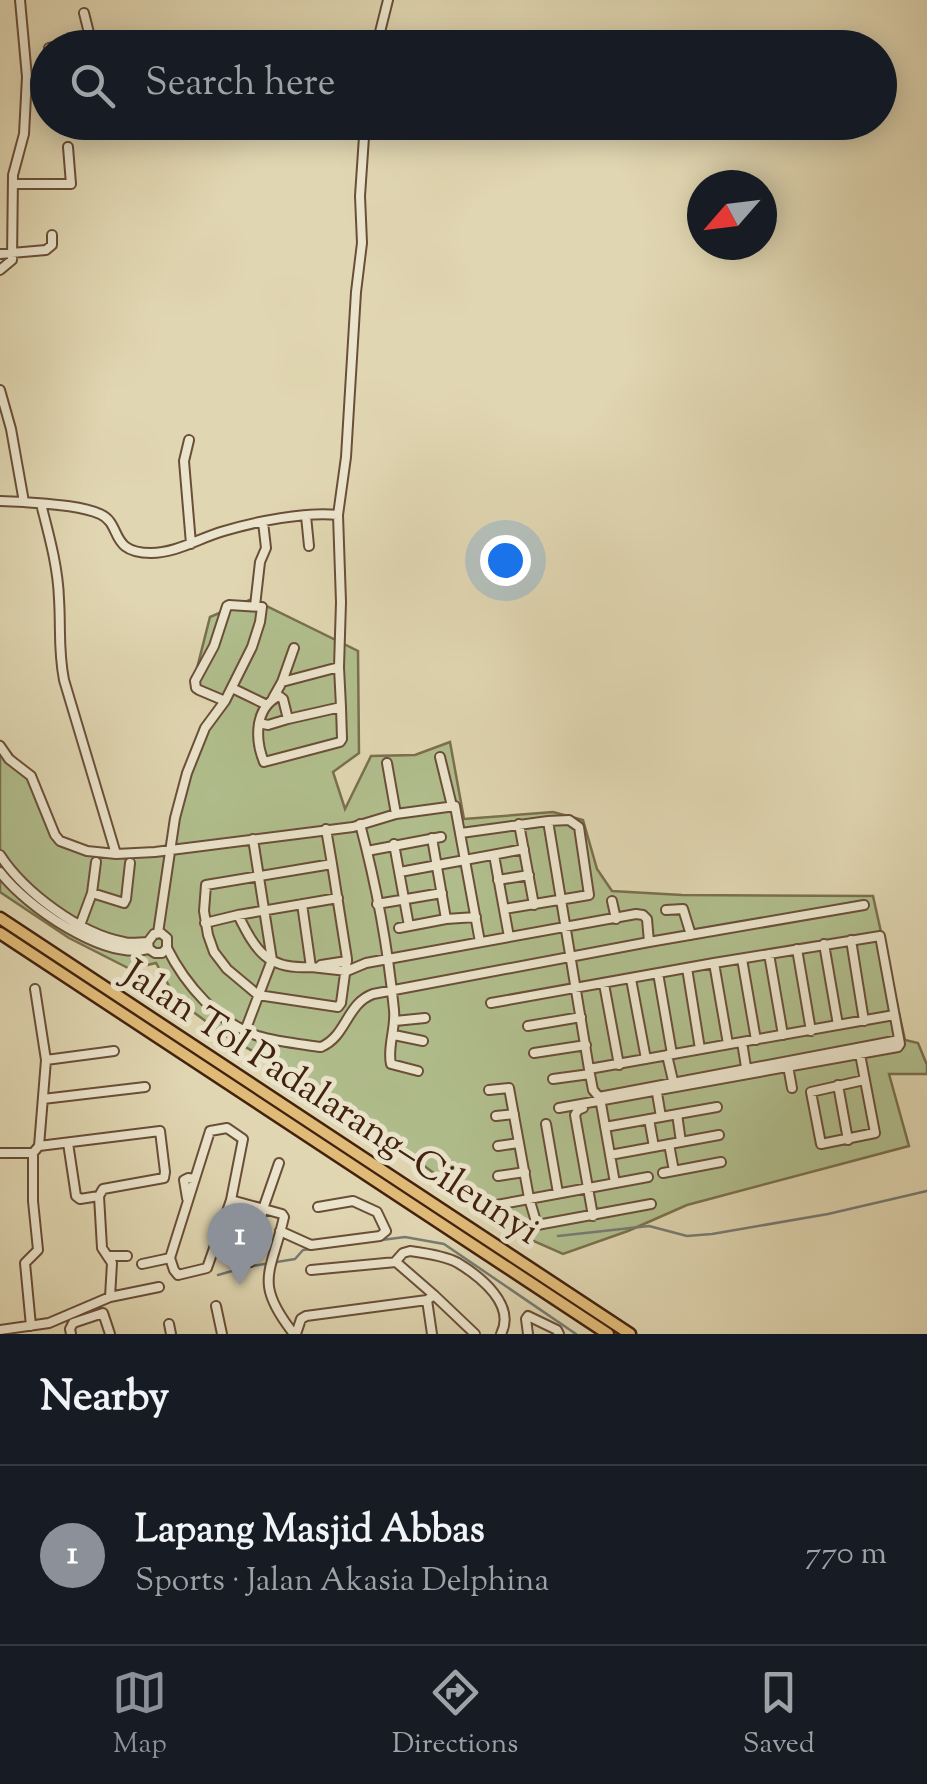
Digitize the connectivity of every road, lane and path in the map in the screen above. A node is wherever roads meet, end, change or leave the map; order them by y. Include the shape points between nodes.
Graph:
1 (20, 0) edge
2 (388, 0) edge
3 (84, 13) dead end
4 (88, 30) edge
5 (380, 30) edge
6 (25, 50) junction
7 (30, 50) edge
8 (364, 140) edge
9 (68, 147) dead end
10 (12, 186) junction
11 (0, 189) edge
12 (52, 235) dead end
13 (12, 253) junction
14 (0, 254) edge
15 (0, 270) edge
16 (0, 390) edge
17 (190, 440) dead end
18 (0, 501) edge
19 (24, 502) junction
20 (41, 504) junction
21 (338, 515) junction
22 (306, 516) junction
23 (264, 522) junction
24 (191, 544) junction
25 (308, 546) dead end
26 (255, 606) junction
27 (294, 648) dead end
28 (339, 667) junction
29 (282, 682) junction
30 (232, 688) junction
31 (225, 701) junction
32 (270, 702) junction
33 (340, 707) junction
34 (288, 720) junction
35 (258, 723) junction
36 (0, 746) edge
37 (440, 757) dead end
38 (388, 763) dead end
39 (452, 806) junction
40 (396, 814) junction
41 (548, 820) junction
42 (360, 824) junction
43 (519, 824) junction
44 (326, 829) junction
45 (461, 833) junction
46 (254, 838) junction
47 (394, 844) junction
48 (524, 849) junction
49 (170, 850) junction
50 (368, 851) junction
51 (116, 854) junction
52 (494, 855) junction
53 (0, 856) edge
54 (466, 860) junction
55 (96, 862) dead end
56 (130, 863) dead end
57 (332, 864) junction
58 (436, 865) junction
59 (0, 872) edge
60 (400, 872) junction
61 (528, 875) junction
62 (260, 876) junction
63 (498, 880) junction
64 (92, 893) junction
65 (442, 893) junction
66 (338, 898) junction
67 (406, 900) junction
68 (562, 900) junction
69 (612, 901) dead end
70 (302, 904) junction
71 (377, 904) junction
72 (534, 905) junction
73 (864, 905) dead end
74 (504, 909) junction
75 (266, 910) junction
76 (666, 910) dead end
77 (238, 915) junction
78 (476, 917) junction
79 (0, 918) edge
80 (616, 918) junction
81 (446, 919) junction
82 (205, 923) junction
83 (410, 926) junction
84 (398, 928) dead end
85 (567, 928) junction
86 (79, 929) junction
87 (0, 933) edge
88 (161, 934) junction
89 (691, 934) junction
90 (508, 936) junction
91 (850, 940) junction
92 (480, 942) junction
93 (650, 942) junction
94 (824, 944) junction
95 (149, 945) junction
96 (797, 949) junction
97 (165, 950) junction
98 (769, 954) junction
99 (570, 956) junction
100 (387, 959) junction
101 (742, 959) junction
102 (272, 960) junction
103 (714, 963) junction
104 (347, 966) junction
105 (314, 967) junction
106 (686, 968) junction
107 (658, 973) junction
108 (631, 979) junction
109 (604, 984) junction
110 (575, 988) junction
111 (35, 989) dead end
112 (392, 990) junction
113 (258, 995) junction
114 (491, 1003) dead end
115 (894, 1015) junction
116 (425, 1018) dead end
117 (581, 1018) junction
118 (395, 1021) junction
119 (864, 1021) junction
120 (528, 1026) dead end
121 (838, 1026) junction
122 (811, 1030) junction
123 (245, 1031) junction
124 (394, 1035) junction
125 (783, 1036) junction
126 (756, 1040) junction
127 (899, 1040) junction
128 (423, 1041) dead end
129 (742, 1042) junction
130 (728, 1044) junction
131 (586, 1045) junction
132 (700, 1050) junction
133 (114, 1052) dead end
134 (534, 1053) dead end
135 (860, 1054) junction
136 (669, 1055) junction
137 (46, 1060) junction
138 (646, 1060) junction
139 (619, 1065) junction
140 (788, 1066) junction
141 (746, 1067) junction
142 (418, 1070) dead end
143 (590, 1072) junction
144 (553, 1079) dead end
145 (864, 1080) junction
146 (673, 1084) junction
147 (838, 1085) junction
148 (145, 1087) dead end
149 (656, 1087) junction
150 (792, 1088) dead end
151 (488, 1090) dead end
152 (43, 1099) junction
153 (601, 1101) junction
154 (717, 1107) dead end
155 (559, 1108) dead end
156 (514, 1114) junction
157 (677, 1114) junction
158 (496, 1116) dead end
159 (662, 1117) junction
160 (649, 1120) junction
161 (546, 1124) dead end
162 (605, 1127) junction
163 (719, 1135) dead end
164 (848, 1140) junction
165 (681, 1142) junction
166 (68, 1143) junction
167 (519, 1143) junction
168 (669, 1144) junction
169 (498, 1146) dead end
170 (654, 1147) junction
171 (36, 1150) junction
172 (0, 1153) edge
173 (610, 1156) junction
174 (279, 1162) dead end
175 (722, 1162) dead end
176 (674, 1171) junction
177 (525, 1172) junction
178 (662, 1173) dead end
179 (498, 1176) dead end
180 (648, 1177) dead end
181 (615, 1182) junction
182 (587, 1188) junction
183 (558, 1193) junction
184 (99, 1196) junction
185 (530, 1198) junction
186 (231, 1200) junction
187 (651, 1204) dead end
188 (490, 1206) dead end
189 (318, 1207) dead end
190 (263, 1208) junction
191 (593, 1216) junction
192 (280, 1230) junction
193 (108, 1256) junction
194 (127, 1256) dead end
195 (170, 1258) junction
196 (250, 1262) dead end
197 (396, 1262) junction
198 (142, 1264) dead end
199 (311, 1270) dead end
200 (159, 1287) dead end
201 (110, 1297) junction
202 (431, 1298) junction
203 (216, 1306) dead end
204 (30, 1326) junction
205 (0, 1330) edge
206 (72, 1334) edge
207 (110, 1334) edge
208 (222, 1334) edge
209 (295, 1334) edge
210 (432, 1334) edge
211 (474, 1334) edge
212 (501, 1334) edge
213 (528, 1334) edge
214 (559, 1334) edge
215 (608, 1334) edge
216 (630, 1334) edge

1 - 6 street
2 - 5 street
3 - 4 street
6 - 7 street
6 - 10 street via 24,134
8 - 21 street via 362,243
9 - 10 street via 71,184
10 - 11 street
10 - 13 street
12 - 13 street via 46,250
13 - 14 street
13 - 15 street
16 - 19 street
17 - 24 street via 184,461
18 - 19 street
19 - 20 street
20 - 24 street via 100,514 131,551 168,552
20 - 51 street via 55,562 64,680
21 - 22 street
21 - 28 street
22 - 23 street
22 - 25 street
23 - 24 street
23 - 26 street
26 - 30 street via 264,608
26 - 31 street via 227,606 195,681 196,688
27 - 29 street
28 - 29 street
28 - 33 street
29 - 32 street
30 - 31 street
30 - 32 street
31 - 49 street via 190,765
32 - 34 street via 283,699
32 - 35 street
33 - 34 street
33 - 35 street via 340,742 266,763
34 - 35 street
36 - 51 street via 30,776 60,841
37 - 39 street
38 - 40 street
39 - 40 street
39 - 45 street
40 - 42 street
41 - 43 street
41 - 68 street
41 - 68 street via 579,827 590,890
42 - 44 street
42 - 50 street
43 - 45 street
43 - 48 street
44 - 46 street
44 - 57 street
45 - 54 street
46 - 49 street
46 - 62 street
47 - 50 street
47 - 58 street via 437,837
47 - 60 street
48 - 52 street
48 - 61 street
49 - 51 street
49 - 88 street
50 - 71 street
52 - 54 street
52 - 63 street
53 - 86 street
54 - 58 street
54 - 78 street
55 - 64 street
56 - 64 street via 124,902
57 - 62 street
57 - 66 street
58 - 60 street
58 - 65 street
59 - 86 street via 44,912
60 - 67 street
61 - 63 street
61 - 72 street
62 - 75 street
62 - 82 street via 206,885
63 - 74 street
64 - 86 street
65 - 67 street
65 - 81 street
66 - 70 street
66 - 104 street
67 - 71 street
67 - 83 street
68 - 72 street
68 - 85 street
69 - 80 street
70 - 75 street
70 - 105 street
71 - 100 street
72 - 74 street
73 - 89 street
74 - 90 street
75 - 77 street
75 - 102 street
76 - 89 street via 683,909
77 - 82 street
77 - 102 street
78 - 81 street
78 - 92 street
79 - 216 highway, Jalan Tol Padalarang–Cileunyi
80 - 85 street
80 - 93 street via 643,914
81 - 83 street
82 - 113 street via 220,962
83 - 84 street
85 - 90 street
85 - 99 street
86 - 95 street via 118,949 139,952
87 - 215 highway, Jalan Tol Padalarang–Cileunyi
88 - 95 street via 151,936
88 - 97 street via 168,941
89 - 93 street
90 - 92 street
91 - 94 street
91 - 115 street via 880,936
91 - 119 street
92 - 100 street
93 - 99 street
94 - 96 street
94 - 121 street
95 - 97 street via 155,953
96 - 98 street
96 - 122 street
97 - 123 street via 191,989
98 - 101 street
98 - 125 street
99 - 110 street
99 - 112 street
100 - 104 street
100 - 112 street
101 - 103 street
101 - 126 street
102 - 105 street
102 - 113 street
103 - 106 street
103 - 130 street
104 - 105 street
104 - 113 street via 338,1007
106 - 107 street
106 - 132 street
107 - 108 street
107 - 136 street
108 - 109 street
108 - 138 street
109 - 110 street
109 - 139 street
110 - 114 street
110 - 117 street
111 - 137 street
112 - 118 street
112 - 123 street via 359,1000 322,1046
113 - 123 street
115 - 119 street
115 - 127 street
116 - 118 street
117 - 120 street
117 - 131 street
118 - 124 street
119 - 121 street
121 - 122 street
122 - 125 street
124 - 128 street
124 - 142 street via 389,1062
125 - 126 street
126 - 129 street
127 - 135 street via 898,1046
127 - 141 street
129 - 130 street
129 - 141 street
130 - 132 street
131 - 134 street
131 - 143 street
132 - 136 street
133 - 137 street
135 - 140 street
135 - 145 street
136 - 138 street
136 - 146 street
137 - 152 street
138 - 139 street
139 - 143 street
140 - 146 street
140 - 150 street
141 - 146 street
143 - 144 street
143 - 153 street
145 - 147 street
145 - 164 street via 875,1133
146 - 149 street
147 - 164 street
147 - 164 street via 810,1093 820,1143
148 - 152 street
149 - 153 street
149 - 159 street
151 - 156 street via 508,1087
152 - 171 street
153 - 155 street
153 - 162 street
153 - 182 street via 576,1112
154 - 157 street
156 - 158 street
156 - 167 street
157 - 159 street
157 - 165 street
159 - 160 street
160 - 162 street
160 - 170 street
161 - 183 street
162 - 173 street
163 - 165 street
165 - 168 street
166 - 171 street
166 - 184 street via 76,1196
166 - 184 street via 160,1131 164,1178
167 - 169 street
167 - 177 street
168 - 170 street
168 - 176 street
170 - 173 street
171 - 172 street
171 - 204 street via 38,1250 25,1263
173 - 181 street
174 - 190 street
175 - 176 street
176 - 178 street
177 - 179 street
177 - 185 street
180 - 181 street
181 - 182 street
182 - 183 street
182 - 191 street
183 - 185 street
184 - 193 street
185 - 188 street
185 - 191 street via 538,1225
186 - 190 street
186 - 195 street via 207,1268 178,1274
186 - 195 street via 244,1139 222,1127 210,1131
187 - 191 street
189 - 192 street via 353,1201 378,1212 386,1231 312,1245
190 - 192 street via 284,1215
190 - 196 street
192 - 209 street via 268,1288
193 - 194 street
193 - 201 street
195 - 198 street
197 - 199 street
197 - 202 street
197 - 212 street via 410,1251 456,1262 498,1298
200 - 201 street
201 - 204 street
202 - 209 street via 306,1316
202 - 210 street
202 - 211 street
203 - 208 street
204 - 205 street
206 - 207 street via 73,1323 103,1313
213 - 214 street via 528,1316

